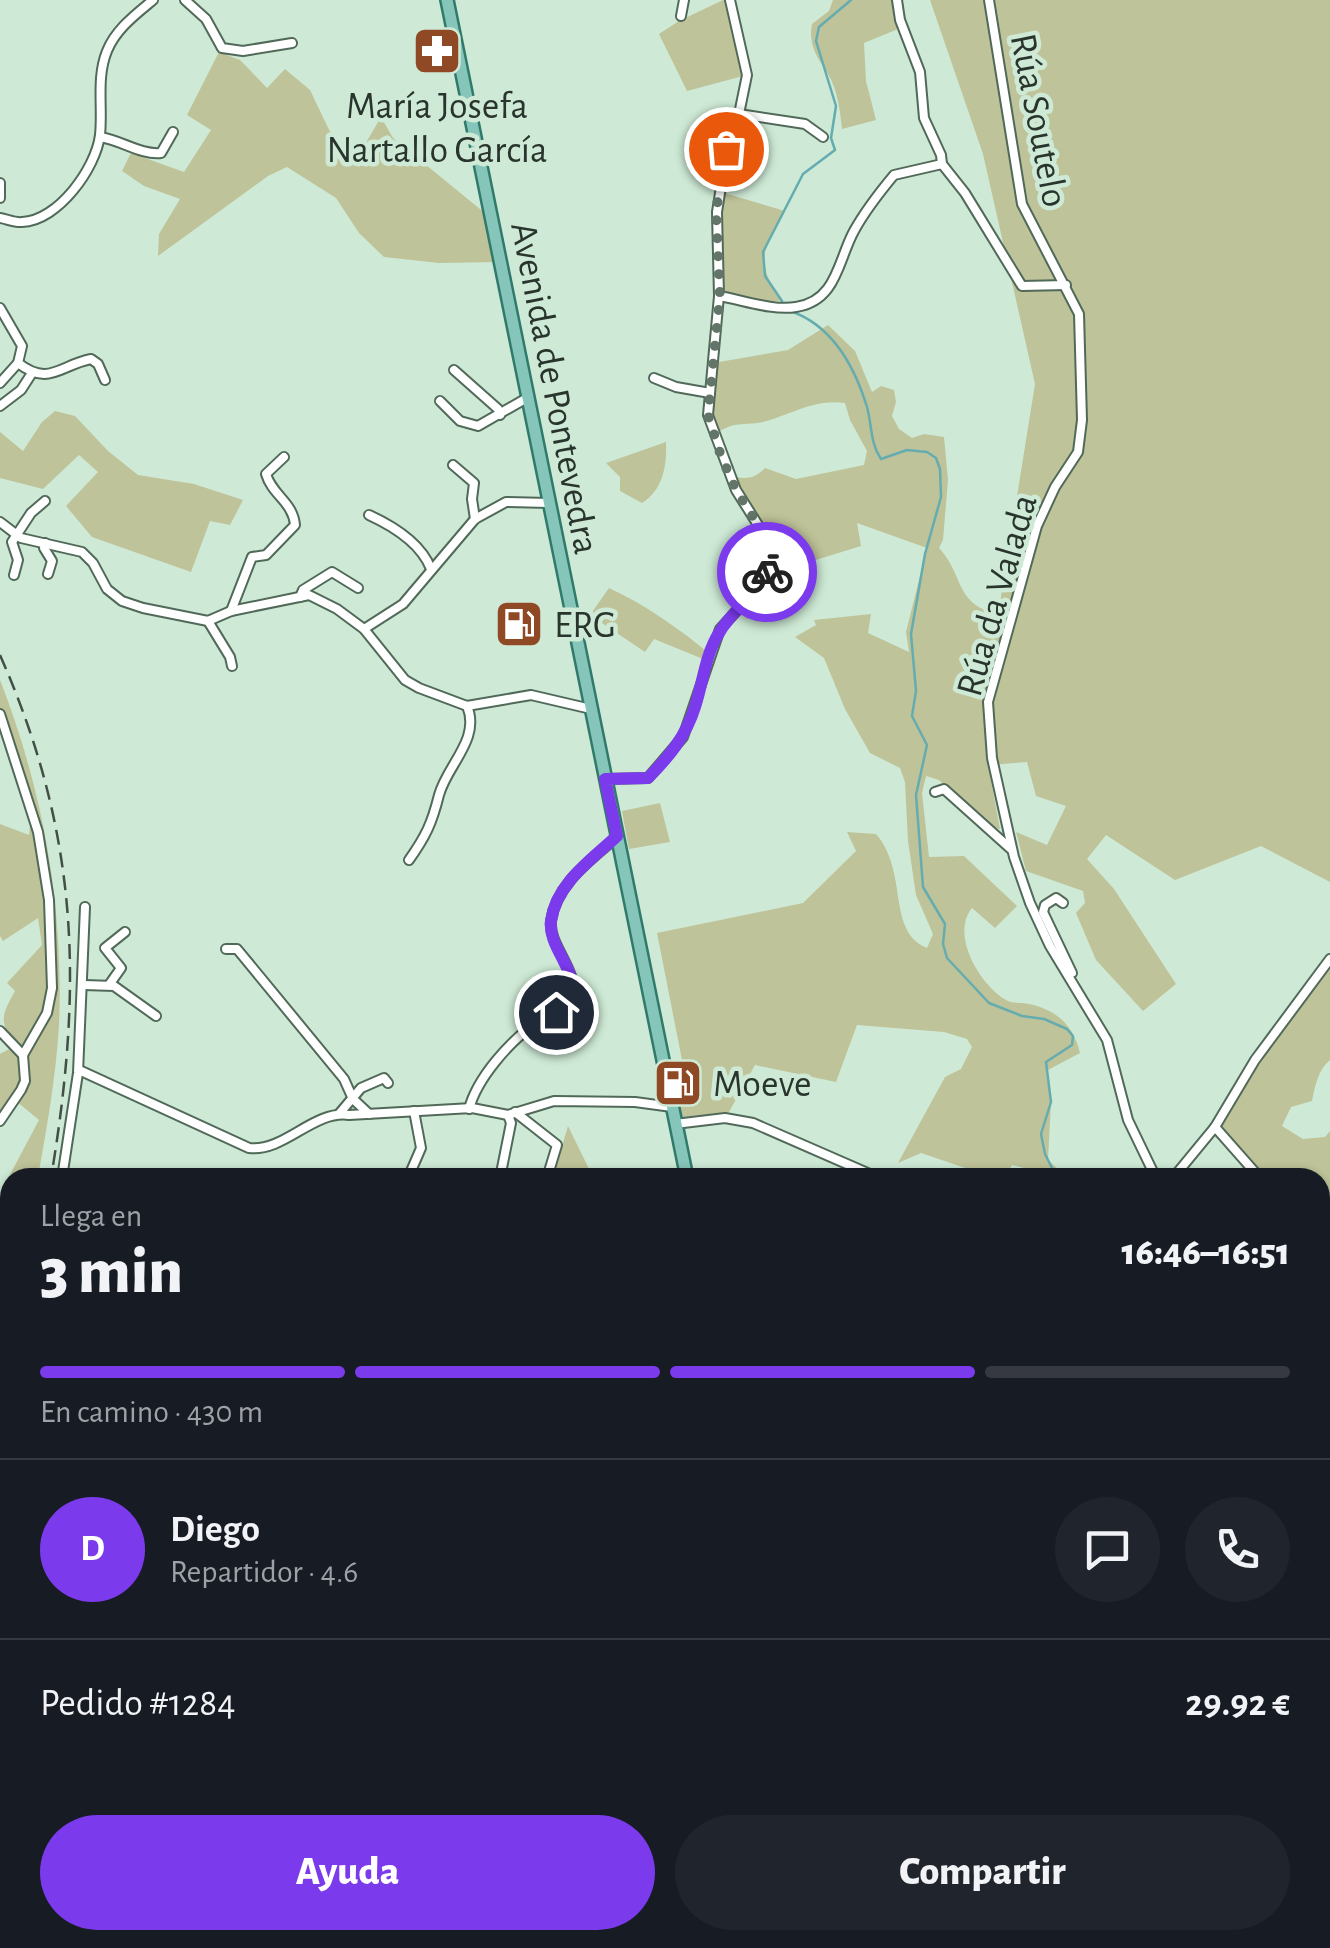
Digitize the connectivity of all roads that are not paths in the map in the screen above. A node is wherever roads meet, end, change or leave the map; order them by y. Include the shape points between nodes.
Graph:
1 (153, 0) edge
2 (185, 0) edge
3 (447, 0) edge
4 (684, 0) edge
5 (730, 0) edge
6 (898, 0) edge
7 (989, 0) edge
8 (681, 16) dead end
9 (292, 43) dead end
10 (739, 114) junction
11 (173, 132) dead end
12 (100, 137) junction
13 (823, 137) dead end
14 (942, 164) junction
15 (0, 183) edge
16 (0, 198) edge
17 (0, 218) edge
18 (1066, 285) junction
19 (720, 296) junction
20 (0, 308) edge
21 (18, 363) junction
22 (454, 370) dead end
23 (32, 374) junction
24 (654, 378) dead end
25 (106, 380) dead end
26 (0, 384) edge
27 (710, 393) junction
28 (528, 398) junction
29 (440, 401) dead end
30 (0, 406) edge
31 (500, 415) junction
32 (1082, 420) joint
33 (284, 458) dead end
34 (453, 465) dead end
35 (46, 500) dead end
36 (549, 503) junction
37 (369, 515) dead end
38 (475, 518) junction
39 (0, 522) edge
40 (17, 535) junction
41 (45, 543) junction
42 (431, 568) junction
43 (48, 574) dead end
44 (14, 576) dead end
45 (358, 588) dead end
46 (300, 597) junction
47 (231, 610) junction
48 (208, 621) junction
49 (364, 629) junction
50 (232, 666) dead end
51 (467, 706) junction
52 (591, 709) junction
53 (0, 714) edge
54 (605, 779) junction
55 (935, 792) dead end
56 (617, 836) junction
57 (1012, 850) junction
58 (408, 860) dead end
59 (1064, 903) dead end
60 (84, 907) dead end
61 (125, 932) dead end
62 (226, 948) dead end
63 (1330, 959) edge
64 (84, 984) junction
65 (109, 985) junction
66 (1075, 987) junction
67 (156, 1016) dead end
68 (0, 1031) edge
69 (22, 1055) junction
70 (78, 1070) junction
71 (388, 1083) dead end
72 (353, 1099) junction
73 (672, 1107) junction
74 (470, 1108) junction
75 (414, 1111) junction
76 (339, 1114) junction
77 (370, 1114) junction
78 (512, 1114) junction
79 (0, 1121) edge
80 (675, 1124) junction
81 (1216, 1128) junction
82 (63, 1168) edge
83 (413, 1168) edge
84 (502, 1168) edge
85 (549, 1168) edge
86 (685, 1168) edge
87 (855, 1168) edge
88 (1151, 1168) edge
89 (1182, 1168) edge
90 (1251, 1168) edge

1 - 12 street via 113,36 104,56
2 - 9 street via 206,19 222,48
3 - 28 main road, Avenida de Pontevedra
4 - 8 street
5 - 10 street via 747,75
6 - 14 street via 920,72 924,118
7 - 18 street, Rúa Soutelo via 1022,204
10 - 13 street via 805,124
10 - 19 street via 716,212
11 - 12 street via 161,153 149,154
12 - 17 street via 65,201 28,222
14 - 18 street via 1022,286
14 - 19 street via 894,175 856,227 820,298 784,308
15 - 16 street
18 - 32 street, Rúa Soutelo via 1079,314
19 - 27 street
20 - 21 street via 22,346
21 - 23 street
21 - 26 street
22 - 31 street
23 - 25 street via 91,359
23 - 30 street
24 - 27 street
27 - 54 street via 708,415 721,456 770,544 772,563 720,630 695,708 666,760 648,778
28 - 31 street
28 - 36 main road, Avenida de Pontevedra
29 - 31 street via 460,421 478,426
32 - 57 street, Rúa da Valada via 1078,452 1037,526 988,702 992,758
33 - 47 street via 266,474 294,525 266,555 252,558
34 - 38 street via 474,483
35 - 40 street
36 - 38 street via 506,502
36 - 52 main road, Avenida de Pontevedra
37 - 42 street via 403,535
38 - 42 street
39 - 40 street
40 - 41 street
40 - 44 street
41 - 43 street via 52,560
41 - 48 street via 82,552 122,601
42 - 49 street via 402,604
45 - 46 street via 332,572
46 - 47 street
46 - 49 street via 337,609
47 - 48 street
48 - 50 street
49 - 51 street via 405,680
51 - 52 street via 531,695
51 - 58 street via 470,731 435,818
52 - 54 main road, Avenida de Pontevedra
53 - 69 street via 38,832 49,900 50,1003
54 - 56 main road, Avenida de Pontevedra
55 - 57 street, Rúa da Valada via 944,789
56 - 73 main road, Avenida de Pontevedra
56 - 74 street via 572,877 550,924 572,984 570,997 507,1051
57 - 66 street, Rúa da Valada via 1030,903
59 - 66 street, Rúa da Valada via 1056,898 1043,912
60 - 64 street
61 - 65 street via 105,948 121,968
62 - 72 street via 242,954
63 - 81 street
64 - 65 street
64 - 70 street
65 - 67 street
66 - 88 street, Rúa da Valada via 1108,1040 1128,1120
68 - 69 street
69 - 79 street via 24,1081
70 - 76 street via 249,1148 264,1150
70 - 82 street
71 - 72 street via 384,1078 361,1088
72 - 76 street
72 - 77 street
73 - 78 street via 554,1100
73 - 80 main road, Avenida de Pontevedra
74 - 75 street
74 - 78 street
75 - 77 street
75 - 83 street via 422,1148
76 - 77 street
78 - 84 street
78 - 85 street via 556,1144
80 - 86 main road, Avenida de Pontevedra
80 - 87 street via 725,1118 753,1123
81 - 89 street
81 - 90 street

